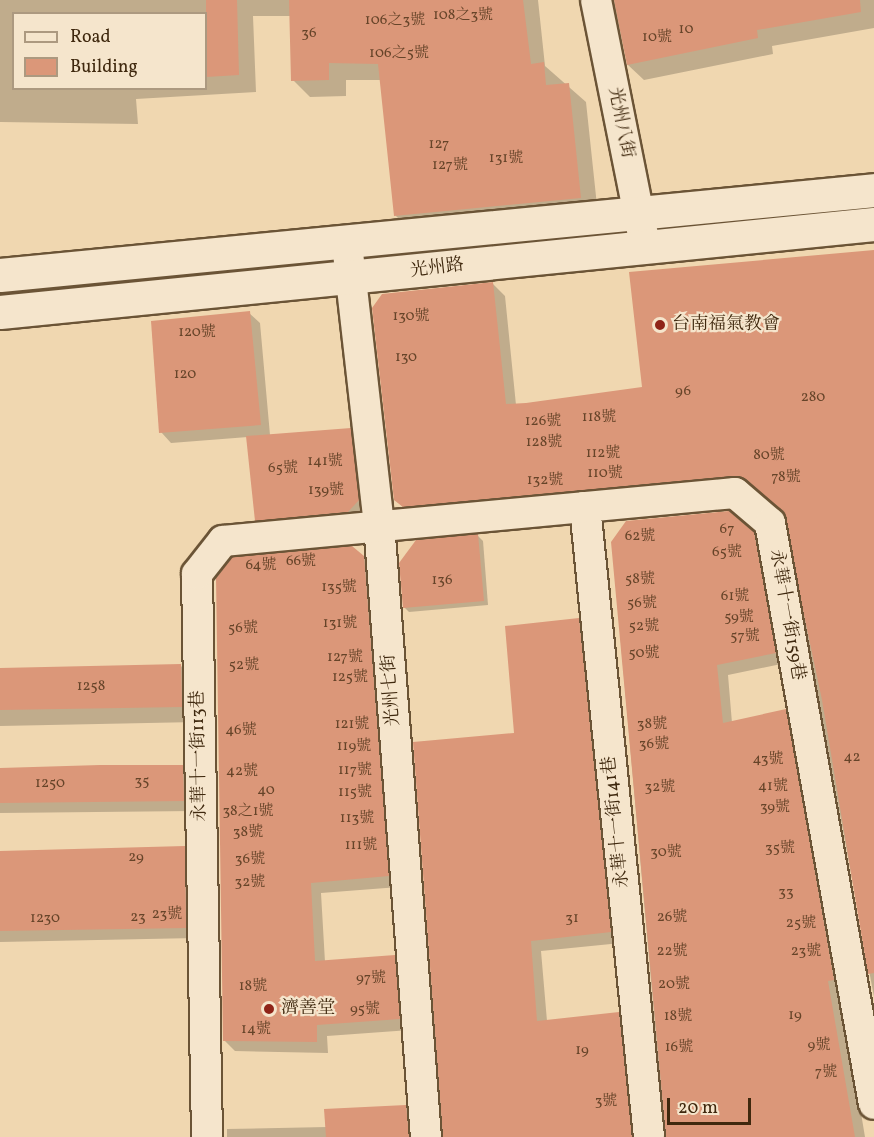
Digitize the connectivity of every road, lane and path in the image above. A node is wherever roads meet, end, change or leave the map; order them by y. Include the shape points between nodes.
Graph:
1 (596, 0) edge
2 (874, 190) edge
3 (637, 213) junction
4 (874, 224) edge
5 (347, 244) junction
6 (645, 245) junction
7 (0, 275) edge
8 (351, 279) junction
9 (0, 312) edge
10 (585, 507) junction
11 (379, 524) junction
12 (874, 1104) edge
13 (207, 1137) edge
14 (426, 1137) edge
15 (649, 1137) edge

1 - 3 street, 光州八街
2 - 3 street, 光州路
3 - 5 street, 光州路
3 - 6 street, 光州八街
4 - 6 street, 光州路
5 - 7 street, 光州路
5 - 8 street, 光州七街
6 - 8 street, 光州路
8 - 9 street, 光州路
8 - 11 street, 光州七街
10 - 11 street, 永華十一街159巷
10 - 12 street, 永華十一街159巷 via 735,493 770,524
10 - 15 street, 永華十一街141巷
11 - 13 street, 永華十一街113巷 via 222,542 197,574
11 - 14 street, 光州七街

